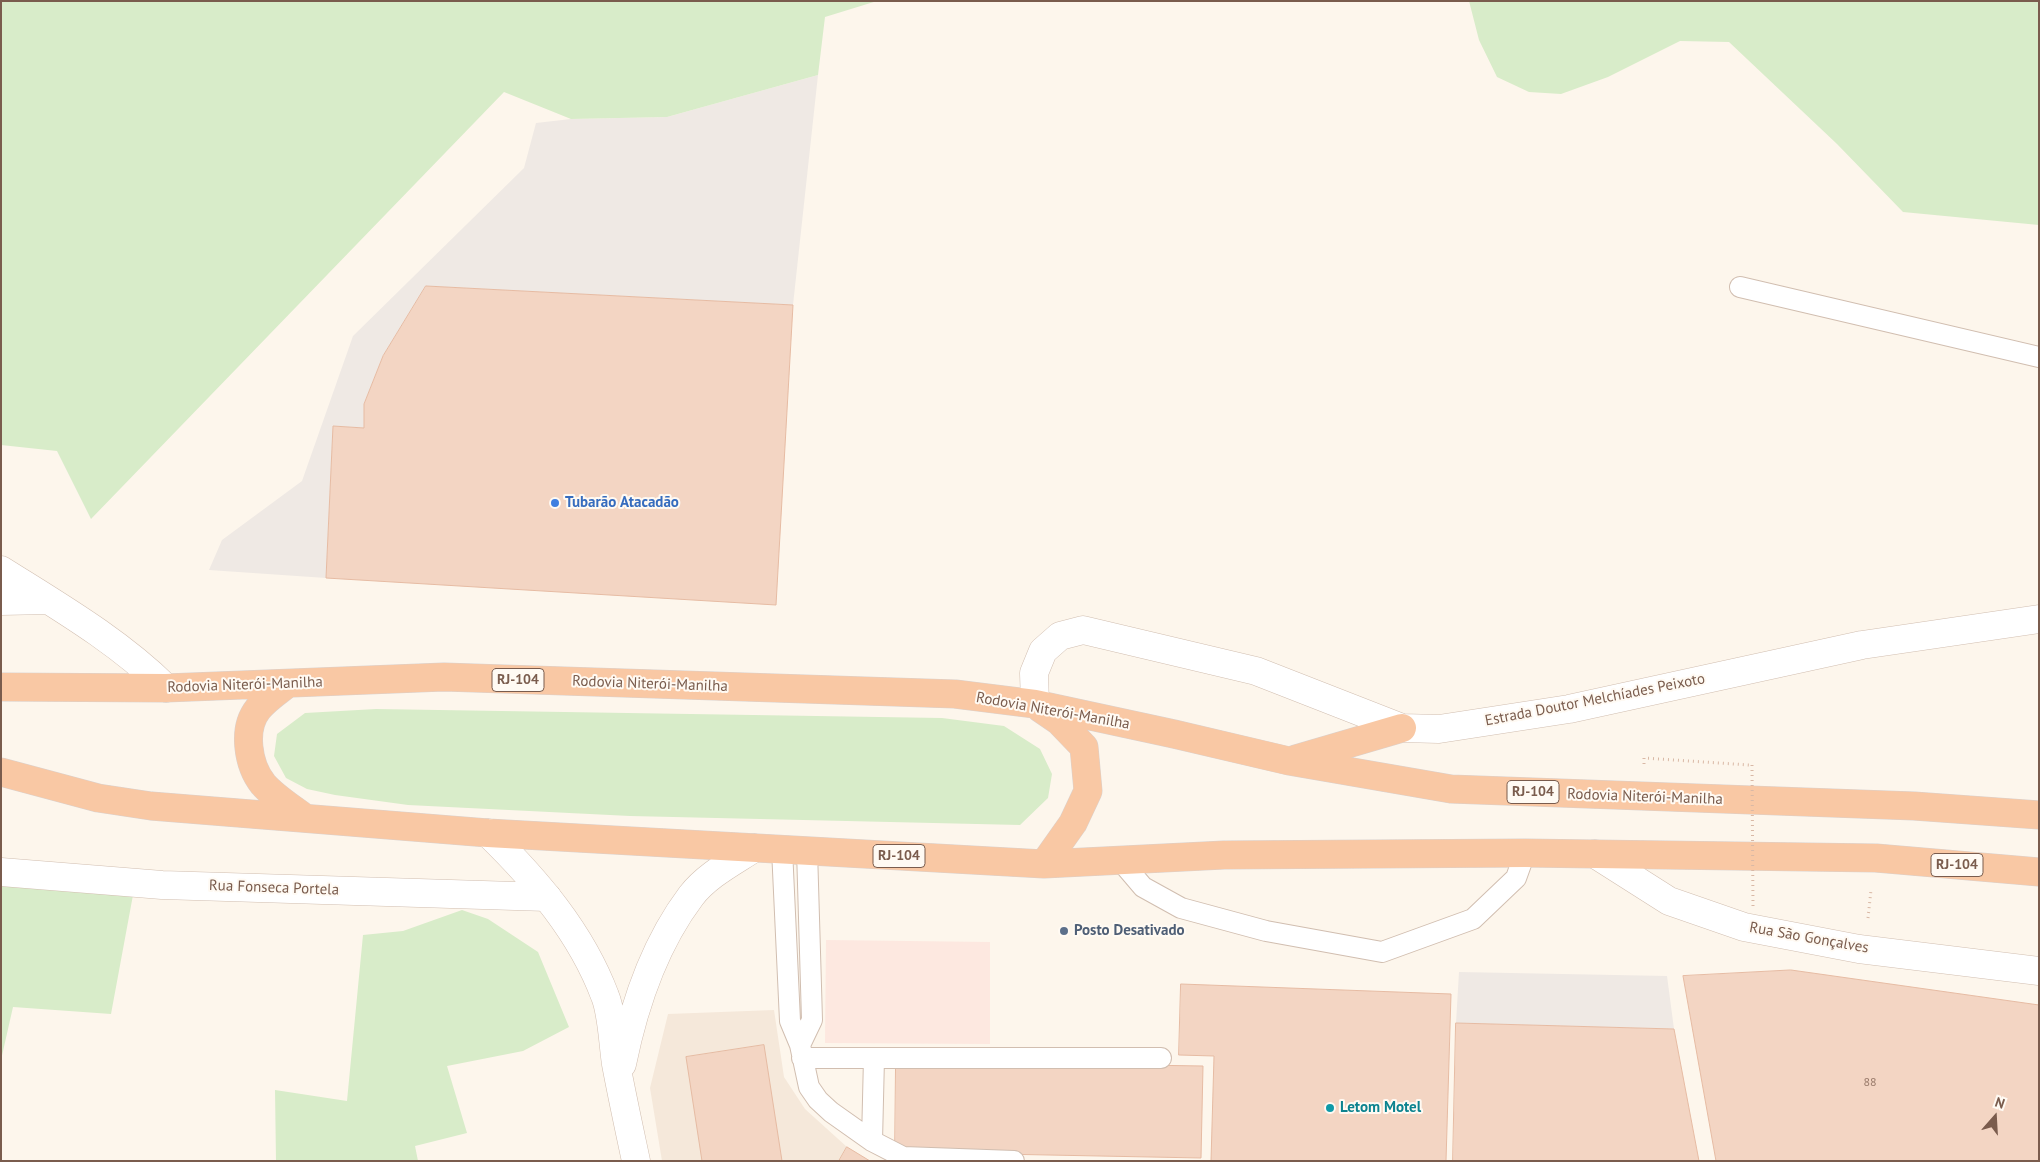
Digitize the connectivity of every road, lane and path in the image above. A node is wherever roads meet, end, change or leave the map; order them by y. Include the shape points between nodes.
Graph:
1 (1740, 287) dead end
2 (2039, 357) edge
3 (1, 570) edge
4 (48, 600) junction
5 (1, 601) edge
6 (2039, 619) edge
7 (287, 684) junction
8 (1, 687) edge
9 (166, 688) junction
10 (1035, 704) junction
11 (1402, 728) junction
12 (1289, 761) junction
13 (1752, 765) dead end
14 (1, 772) edge
15 (2039, 815) edge
16 (305, 818) junction
17 (488, 833) junction
18 (754, 848) junction
19 (794, 850) junction
20 (1525, 853) junction
21 (1595, 854) junction
22 (1876, 858) junction
23 (1120, 860) junction
24 (1044, 864) junction
25 (1, 872) edge
26 (2039, 872) edge
27 (547, 897) junction
28 (1762, 908) dead end
29 (1858, 918) dead end
30 (2039, 971) edge
31 (801, 1052) junction
32 (874, 1058) junction
33 (1161, 1058) dead end
34 (619, 1078) junction
35 (872, 1141) junction
36 (636, 1161) edge
37 (1014, 1161) edge

1 - 2 lane
3 - 4 street
4 - 5 street
4 - 9 street via 141,663
6 - 11 street, Estrada Doutor Melchíades Peixoto via 1862,645 1569,709 1439,729
7 - 9 highway, Rodovia Niterói-Manilha / RJ-104
7 - 10 highway, Rodovia Niterói-Manilha / RJ-104 via 444,677 955,694
7 - 16 highway via 257,711 248,740 252,762 263,784
8 - 9 highway, Rodovia Niterói-Manilha / RJ-104
10 - 11 street, Estrada Doutor Melchíades Peixoto via 1034,673 1044,651 1060,636 1083,630 1256,671
10 - 12 highway, Rodovia Niterói-Manilha / RJ-104
10 - 24 highway via 1059,721 1084,747 1088,792 1073,823
11 - 12 highway
12 - 15 highway, Rodovia Niterói-Manilha / RJ-104 via 1451,788 1914,806
13 - 28 path, bridge via 1753,907
14 - 16 highway, RJ-104 via 98,798 151,806
16 - 17 highway, RJ-104
17 - 18 highway, RJ-104
17 - 27 street
18 - 19 highway, RJ-104
18 - 34 street via 716,872 692,895 662,944 640,992
19 - 24 highway, RJ-104
19 - 31 lane via 790,1021
20 - 21 highway, RJ-104
20 - 23 highway, RJ-104
20 - 23 lane via 1516,878 1473,919 1382,952 1266,931 1181,908 1143,887
21 - 22 highway, RJ-104
21 - 30 street, Rua São Gonçalves via 1669,901 1744,927 1859,949
22 - 26 highway, RJ-104
22 - 29 path via 1868,918
23 - 24 highway, RJ-104
25 - 27 street, Rua Fonseca Portela via 162,885
27 - 34 street via 580,941 606,998
31 - 32 lane
31 - 35 lane via 809,1087 818,1100
32 - 33 lane
32 - 35 lane
34 - 36 street
35 - 37 lane via 903,1157

